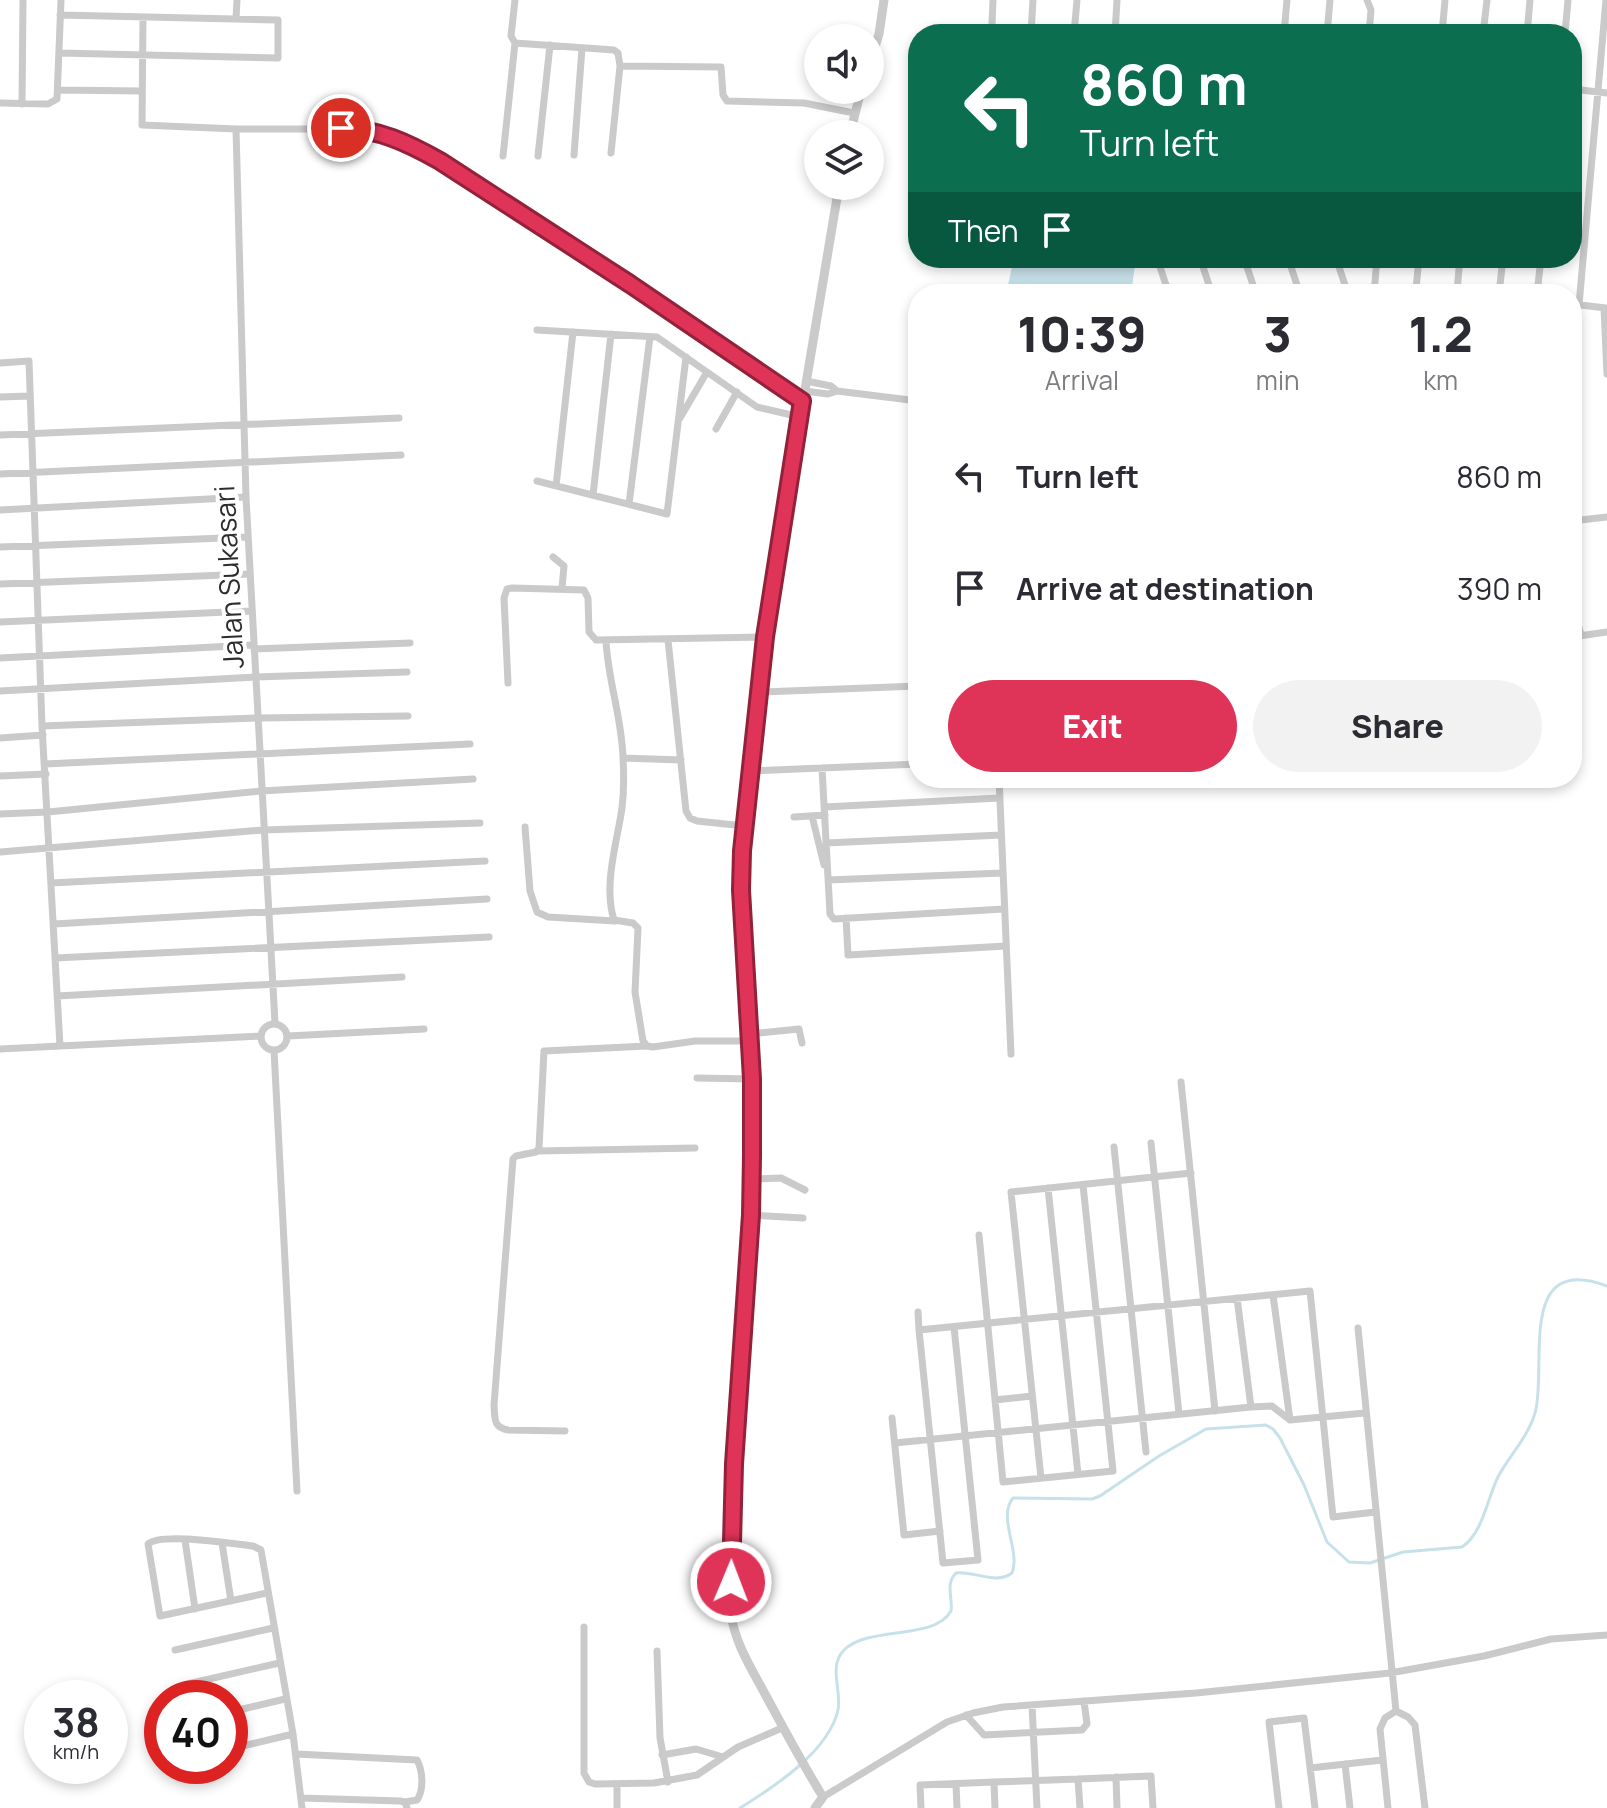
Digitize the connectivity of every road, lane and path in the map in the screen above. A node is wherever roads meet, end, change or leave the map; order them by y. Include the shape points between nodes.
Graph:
1 (23, 0) edge
2 (61, 0) edge
3 (237, 0) edge
4 (515, 0) edge
5 (884, 0) edge
6 (993, 0) edge
7 (1033, 0) edge
8 (1077, 0) edge
9 (1117, 0) edge
10 (1287, 0) edge
11 (1330, 0) edge
12 (1367, 0) edge
13 (1445, 0) edge
14 (1487, 0) edge
15 (1530, 0) edge
16 (1568, 0) edge
17 (1606, 0) edge
18 (60, 15) junction
19 (143, 17) junction
20 (236, 19) junction
21 (880, 24) edge
22 (992, 24) dead end
23 (1032, 24) edge
24 (1075, 24) edge
25 (1116, 24) edge
26 (1285, 24) edge
27 (1328, 24) edge
28 (1370, 24) edge
29 (1443, 24) edge
30 (1484, 24) edge
31 (1528, 24) edge
32 (1566, 24) edge
33 (515, 43) junction
34 (550, 45) junction
35 (582, 48) junction
36 (59, 53) junction
37 (142, 55) junction
38 (620, 66) junction
39 (59, 90) junction
40 (1582, 90) edge
41 (141, 91) junction
42 (1602, 93) edge
43 (0, 103) edge
44 (22, 104) junction
45 (857, 104) edge
46 (854, 113) junction
47 (853, 120) edge
48 (236, 129) junction
49 (611, 153) dead end
50 (574, 155) dead end
51 (503, 156) dead end
52 (538, 156) dead end
53 (837, 200) edge
54 (1582, 255) edge
55 (1582, 305) edge
56 (1605, 308) edge
57 (537, 330) dead end
58 (573, 332) junction
59 (611, 334) junction
60 (650, 337) junction
61 (686, 357) junction
62 (0, 363) edge
63 (707, 372) junction
64 (1607, 374) edge
65 (804, 391) junction
66 (737, 392) junction
67 (30, 396) junction
68 (0, 397) edge
69 (908, 400) edge
70 (800, 417) junction
71 (399, 418) dead end
72 (678, 422) junction
73 (243, 424) junction
74 (716, 429) dead end
75 (32, 433) junction
76 (0, 435) edge
77 (401, 455) dead end
78 (245, 462) junction
79 (33, 472) junction
80 (0, 474) edge
81 (537, 481) dead end
82 (556, 486) junction
83 (593, 495) junction
84 (246, 497) junction
85 (629, 504) junction
86 (34, 508) junction
87 (0, 510) edge
88 (1607, 517) edge
89 (1582, 519) edge
90 (248, 537) junction
91 (36, 545) junction
92 (0, 547) edge
93 (553, 557) dead end
94 (250, 574) junction
95 (38, 581) junction
96 (0, 584) edge
97 (562, 588) junction
98 (251, 611) junction
99 (39, 621) junction
100 (0, 622) edge
101 (1607, 632) edge
102 (1582, 636) edge
103 (765, 637) junction
104 (668, 640) junction
105 (606, 641) junction
106 (410, 643) dead end
107 (254, 647) junction
108 (41, 655) junction
109 (0, 658) edge
110 (407, 672) dead end
111 (256, 677) junction
112 (508, 683) dead end
113 (908, 686) edge
114 (42, 690) junction
115 (0, 691) edge
116 (760, 692) junction
117 (408, 716) dead end
118 (259, 718) junction
119 (42, 726) junction
120 (43, 735) junction
121 (0, 738) edge
122 (470, 744) dead end
123 (259, 756) junction
124 (623, 758) junction
125 (681, 760) junction
126 (45, 764) junction
127 (908, 764) edge
128 (822, 768) junction
129 (749, 771) junction
130 (46, 774) junction
131 (0, 776) edge
132 (473, 779) dead end
133 (1000, 788) edge
134 (261, 791) junction
135 (1000, 798) junction
136 (824, 811) junction
137 (48, 812) junction
138 (0, 814) edge
139 (812, 816) junction
140 (794, 817) dead end
141 (480, 823) dead end
142 (744, 826) junction
143 (525, 827) dead end
144 (263, 830) junction
145 (1001, 835) junction
146 (826, 843) junction
147 (50, 849) junction
148 (0, 852) edge
149 (485, 861) dead end
150 (1003, 873) junction
151 (266, 874) junction
152 (828, 882) junction
153 (51, 883) junction
154 (487, 899) dead end
155 (1004, 909) junction
156 (268, 910) junction
157 (846, 918) junction
158 (617, 921) junction
159 (54, 924) junction
160 (489, 937) dead end
161 (270, 946) junction
162 (1006, 946) junction
163 (55, 958) junction
164 (402, 977) dead end
165 (273, 984) junction
166 (57, 996) junction
167 (275, 1023) junction
168 (424, 1029) dead end
169 (261, 1036) junction
170 (288, 1036) junction
171 (750, 1038) junction
172 (802, 1043) dead end
173 (60, 1046) junction
174 (647, 1046) junction
175 (0, 1049) edge
176 (274, 1050) junction
177 (1011, 1054) dead end
178 (697, 1078) dead end
179 (752, 1079) junction
180 (1181, 1082) dead end
181 (1151, 1143) dead end
182 (1114, 1147) dead end
183 (695, 1148) dead end
184 (538, 1151) junction
185 (1191, 1173) junction
186 (1154, 1177) junction
187 (752, 1179) junction
188 (1118, 1181) junction
189 (1083, 1185) junction
190 (1048, 1188) junction
191 (805, 1190) dead end
192 (751, 1215) junction
193 (803, 1218) dead end
194 (979, 1235) dead end
195 (1273, 1295) junction
196 (1237, 1298) junction
197 (1204, 1301) junction
198 (1168, 1305) junction
199 (1132, 1309) junction
200 (918, 1312) dead end
201 (1096, 1312) junction
202 (1062, 1316) junction
203 (1024, 1320) junction
204 (988, 1323) junction
205 (954, 1327) junction
206 (1358, 1328) dead end
207 (919, 1330) junction
208 (1032, 1396) junction
209 (995, 1400) junction
210 (1251, 1407) junction
211 (1215, 1411) junction
212 (1365, 1413) junction
213 (1179, 1414) junction
214 (1323, 1416) junction
215 (892, 1418) dead end
216 (1143, 1418) junction
217 (1290, 1420) junction
218 (1108, 1421) junction
219 (1073, 1425) junction
220 (1036, 1429) junction
221 (565, 1431) dead end
222 (999, 1433) junction
223 (965, 1436) junction
224 (931, 1439) junction
225 (895, 1443) junction
226 (1146, 1452) dead end
227 (1078, 1474) junction
228 (1041, 1478) junction
229 (297, 1491) dead end
230 (1375, 1512) junction
231 (940, 1531) junction
232 (185, 1540) junction
233 (222, 1543) junction
234 (267, 1593) junction
235 (231, 1601) junction
236 (195, 1609) junction
237 (584, 1627) dead end
238 (273, 1628) junction
239 (1607, 1635) edge
240 (175, 1650) dead end
241 (657, 1651) dead end
242 (279, 1663) junction
243 (1390, 1673) junction
244 (205, 1680) edge
245 (285, 1699) junction
246 (1084, 1701) junction
247 (1395, 1703) junction
248 (1032, 1705) junction
249 (248, 1708) edge
250 (966, 1715) junction
251 (782, 1728) junction
252 (1034, 1732) junction
253 (293, 1734) junction
254 (248, 1745) edge
255 (296, 1754) junction
256 (662, 1755) junction
257 (723, 1757) junction
258 (1382, 1760) junction
259 (1345, 1764) junction
260 (1310, 1768) junction
261 (1116, 1777) junction
262 (1078, 1779) junction
263 (1036, 1780) junction
264 (668, 1782) junction
265 (994, 1782) junction
266 (617, 1784) junction
267 (956, 1784) junction
268 (823, 1797) junction
269 (301, 1798) junction
270 (406, 1805) edge
271 (302, 1808) edge
272 (617, 1808) edge
273 (815, 1808) edge
274 (921, 1808) edge
275 (957, 1808) edge
276 (995, 1808) edge
277 (1037, 1808) edge
278 (1080, 1808) edge
279 (1117, 1808) edge
280 (1153, 1808) edge
281 (1279, 1808) edge
282 (1315, 1808) edge
283 (1350, 1808) edge
284 (1388, 1808) edge
285 (1425, 1808) edge

1 - 44 street
2 - 18 street
3 - 20 street
4 - 33 street
5 - 21 street
6 - 22 street
7 - 23 street
8 - 24 street
9 - 25 street
10 - 26 street
11 - 27 street
12 - 28 street
13 - 29 street
14 - 30 street
15 - 31 street
16 - 32 street
17 - 42 street
18 - 19 street
18 - 36 street
19 - 20 street
19 - 37 street
20 - 37 street via 278,20 278,58
33 - 34 street
33 - 51 street
34 - 35 street
34 - 52 street
35 - 38 street via 614,50
35 - 50 street
36 - 37 street
36 - 39 street
37 - 41 street
38 - 46 street via 721,67 727,101 804,103
38 - 49 street
39 - 41 street
39 - 44 street via 53,103
40 - 42 street
41 - 48 street via 140,123 145,127
42 - 54 street
43 - 44 street
45 - 46 street
46 - 47 street
48 - 65 street via 363,129 411,144
48 - 73 street, Jalan Sukasari
53 - 65 street
55 - 56 street
56 - 64 street
57 - 58 street
58 - 59 street
58 - 82 street
59 - 60 street
59 - 83 street
60 - 61 street
60 - 85 street
61 - 63 street
61 - 72 street
62 - 67 street via 29,361
63 - 66 street
63 - 72 street
65 - 69 street
65 - 70 street
66 - 70 street via 757,407
66 - 74 street
67 - 68 street
67 - 75 street
70 - 103 street
71 - 73 street
72 - 85 street via 667,514
73 - 75 street
73 - 78 street, Jalan Sukasari
75 - 76 street
75 - 79 street
77 - 78 street
78 - 79 street
78 - 84 street, Jalan Sukasari
79 - 80 street
79 - 86 street
81 - 82 street
82 - 83 street
83 - 85 street
84 - 86 street
84 - 90 street, Jalan Sukasari
86 - 87 street
86 - 91 street
88 - 89 street
90 - 91 street
90 - 94 street, Jalan Sukasari
91 - 92 street
91 - 95 street
93 - 97 street via 564,566
94 - 95 street
94 - 98 street, Jalan Sukasari
95 - 96 street
95 - 99 street
97 - 105 street via 586,592 589,635
97 - 112 street via 507,589
98 - 99 street
98 - 107 street, Jalan Sukasari
99 - 100 street
99 - 108 street
101 - 102 street
103 - 104 street
103 - 116 street
104 - 105 street
104 - 125 street
105 - 124 street
106 - 107 street
107 - 108 street
107 - 111 street, Jalan Sukasari
108 - 109 street
108 - 114 street
110 - 111 street
111 - 114 street
111 - 118 street, Jalan Sukasari
113 - 116 street
114 - 115 street
114 - 119 street
116 - 129 street
117 - 118 street
118 - 119 street
118 - 123 street, Jalan Sukasari
119 - 120 street
120 - 121 street
120 - 126 street
122 - 123 street
123 - 126 street
123 - 134 street, Jalan Sukasari
124 - 125 street
124 - 158 street via 611,889
125 - 142 street via 690,818
126 - 130 street
127 - 128 street
128 - 129 street
128 - 136 street
129 - 142 street
130 - 131 street
130 - 137 street
132 - 134 street
133 - 135 street
134 - 137 street
134 - 144 street, Jalan Sukasari
135 - 136 street
135 - 145 street
136 - 139 street
136 - 146 street
137 - 138 street
137 - 147 street
139 - 140 street
139 - 152 street
141 - 144 street
142 - 171 street via 741,890
143 - 158 street via 537,912
144 - 147 street
144 - 151 street, Jalan Sukasari
145 - 146 street
145 - 150 street
146 - 152 street
147 - 148 street
147 - 153 street
149 - 151 street
150 - 152 street
150 - 155 street
151 - 153 street
151 - 156 street, Jalan Sukasari
152 - 157 street via 830,914
153 - 159 street
154 - 156 street
155 - 157 street
155 - 162 street
156 - 159 street
156 - 161 street, Jalan Sukasari
157 - 162 street via 848,955
158 - 174 street via 638,928 636,1008
159 - 163 street
160 - 161 street
161 - 163 street
161 - 165 street, Jalan Sukasari
162 - 177 street
163 - 166 street
164 - 165 street
165 - 166 street
165 - 167 street, Jalan Sukasari
166 - 173 street
167 - 169 street
167 - 170 street
168 - 170 street
169 - 173 street
169 - 176 street
170 - 176 street
171 - 172 street via 799,1029
171 - 174 street
171 - 179 street
173 - 175 street
174 - 184 street via 544,1051
176 - 229 street
178 - 179 street
179 - 187 street
180 - 185 street
181 - 186 street
182 - 188 street
183 - 184 street
184 - 221 street via 513,1161 495,1419 497,1427 508,1430
185 - 186 street
185 - 197 street
186 - 188 street
186 - 198 street
187 - 191 street via 781,1178
187 - 192 street
188 - 189 street
188 - 199 street
189 - 190 street
189 - 201 street
190 - 202 street
190 - 203 street via 1011,1192
192 - 193 street
192 - 251 street via 734,1464 731,1614 736,1637
194 - 204 street
195 - 196 street
195 - 214 street via 1310,1291
195 - 217 street
196 - 197 street
196 - 210 street
197 - 198 street
197 - 211 street
198 - 199 street
198 - 213 street
199 - 201 street
199 - 216 street
200 - 207 street
201 - 202 street
201 - 218 street
202 - 203 street
202 - 219 street
203 - 204 street
203 - 208 street
204 - 205 street
204 - 209 street
205 - 207 street
205 - 223 street
206 - 212 street
207 - 224 street
208 - 209 street
208 - 220 street
209 - 222 street
210 - 211 street
210 - 217 street via 1272,1406
211 - 213 street
212 - 214 street
212 - 230 street
213 - 216 street
214 - 217 street
214 - 230 street via 1333,1517
215 - 225 street
216 - 218 street
216 - 226 street
218 - 219 street
218 - 227 street via 1113,1471
219 - 220 street
219 - 227 street
220 - 222 street
220 - 228 street
222 - 223 street
222 - 228 street via 1003,1482
223 - 224 street
223 - 231 street via 978,1560 943,1563
224 - 225 street
224 - 231 street
225 - 231 street via 904,1535
227 - 228 street
230 - 243 street
232 - 233 street
232 - 236 street
232 - 236 street via 152,1539 148,1544 159,1616
233 - 234 street via 260,1548
233 - 235 street
234 - 235 street
234 - 238 street
235 - 236 street
237 - 266 street via 585,1779
238 - 240 street
238 - 242 street
239 - 243 street via 1551,1639
241 - 256 street
242 - 244 street
242 - 245 street
243 - 246 street
243 - 247 street
245 - 249 street
245 - 253 street
246 - 248 street
246 - 252 street via 1084,1729
247 - 258 street via 1380,1729
247 - 285 street via 1415,1725
248 - 250 street
248 - 252 street
250 - 252 street via 984,1735
250 - 268 street
251 - 257 street
251 - 268 street
252 - 263 street
253 - 254 street
253 - 255 street
255 - 269 street
255 - 270 street via 417,1760 421,1794
256 - 257 street via 696,1749
256 - 264 street
257 - 264 street via 704,1773
258 - 259 street
258 - 284 street
259 - 260 street
259 - 283 street
260 - 281 street via 1304,1718 1269,1722
260 - 282 street
261 - 262 street
261 - 279 street
261 - 280 street via 1151,1776
262 - 263 street
262 - 278 street
263 - 265 street
263 - 277 street
264 - 266 street
265 - 267 street
265 - 276 street
266 - 272 street
267 - 274 street via 920,1785
267 - 275 street
268 - 273 street
269 - 270 street
269 - 271 street

